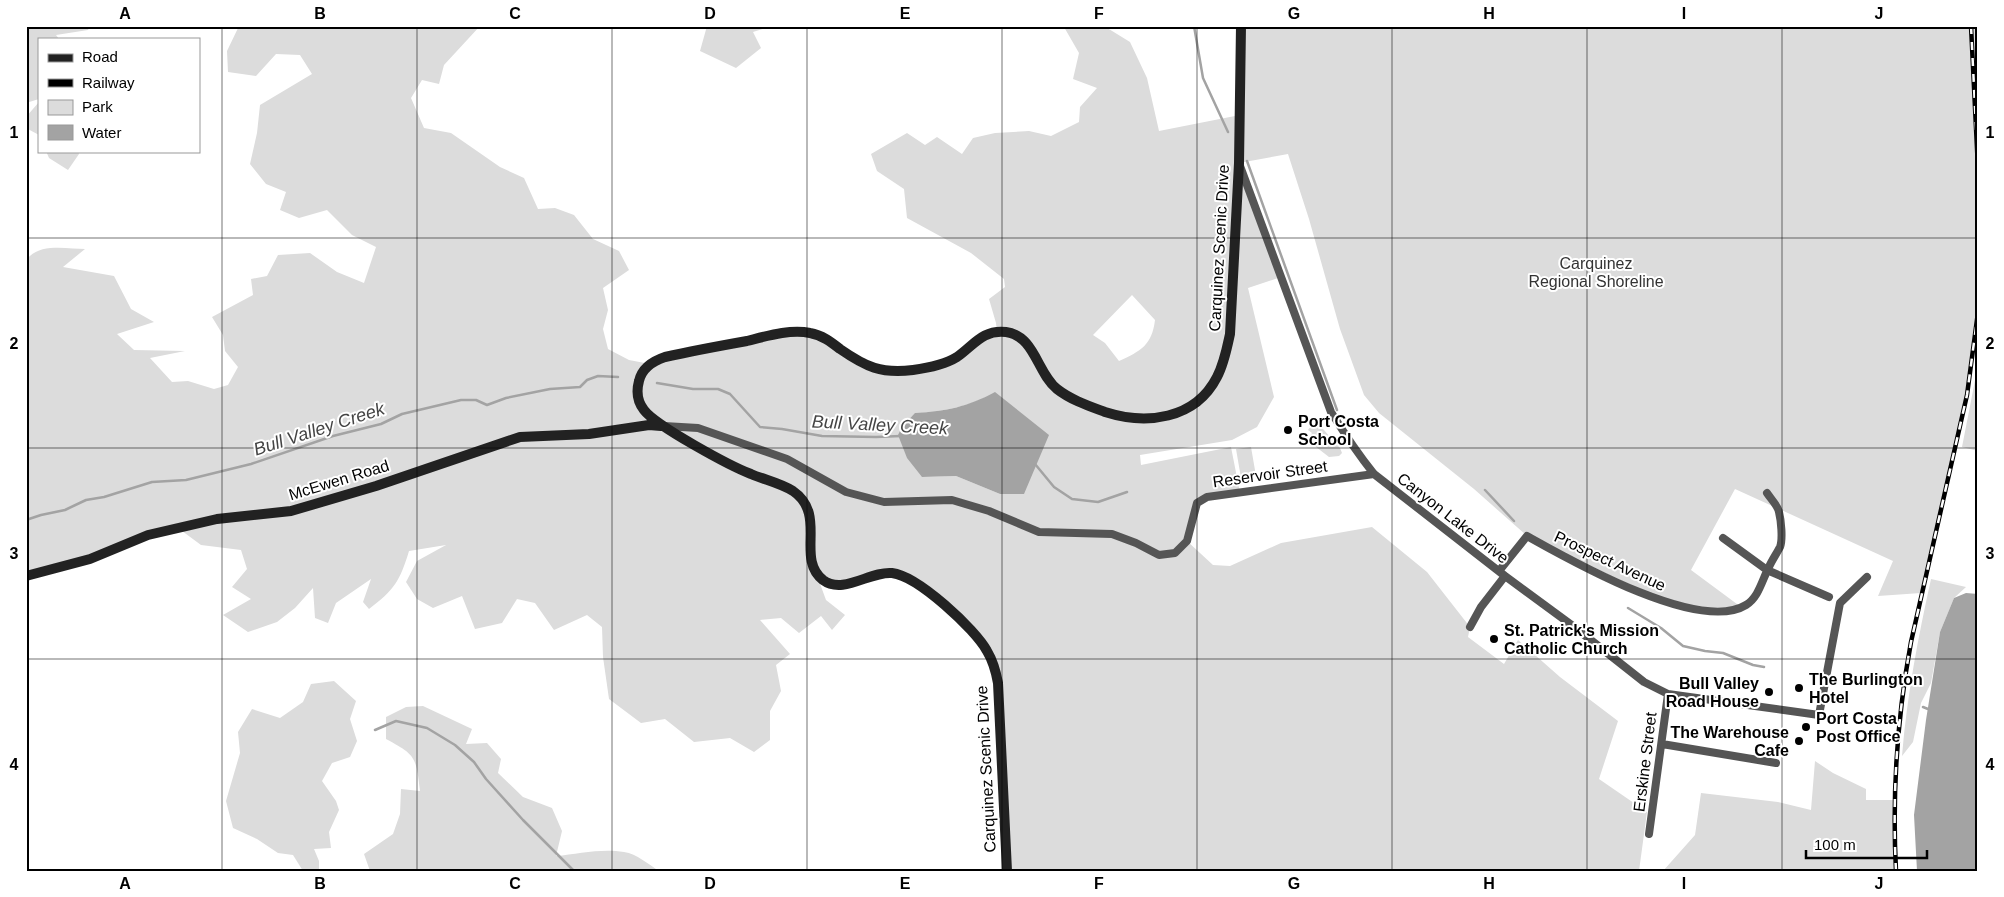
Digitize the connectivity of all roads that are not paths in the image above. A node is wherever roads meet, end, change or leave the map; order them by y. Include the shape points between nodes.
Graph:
1 (1241, 26) edge
2 (1239, 163) junction
3 (662, 426) junction
4 (1374, 474) junction
5 (1767, 494) dead end
6 (1723, 538) dead end
7 (1767, 570) junction
8 (1502, 573) junction
9 (26, 576) edge
10 (1867, 577) dead end
11 (1829, 597) dead end
12 (1470, 627) dead end
13 (1668, 694) junction
14 (1662, 744) junction
15 (1776, 764) dead end
16 (1650, 834) dead end
17 (1007, 871) edge

1 - 2 street, Carquinez Scenic Drive
2 - 3 street, Carquinez Scenic Drive via 1228,347 1211,387 1180,412 1156,419 1132,418 1074,399 1050,383 1025,342 1005,332 989,333 958,356 938,365 892,372 865,365 828,340 803,332 665,356 650,364 641,375 638,398 645,411
2 - 4 street, Canyon Lake Drive via 1330,412
3 - 4 street, Reservoir Street via 698,428 787,459 846,492 884,502 952,500 1040,532 1112,534 1159,555 1176,553 1187,541 1197,503 1207,497
3 - 9 street, McEwen Road via 589,434 520,436 376,486 291,511 217,520 148,535 90,559
3 - 17 street, Carquinez Scenic Drive via 740,470 799,496 811,517 813,567 825,581 842,585 877,574 900,574 922,586 981,642 991,658 998,684
4 - 8 street, Canyon Lake Drive
5 - 7 street, Prospect Avenue via 1779,512 1781,545
6 - 7 street
7 - 8 street, Prospect Avenue via 1756,596 1747,605 1715,613 1670,604 1623,586 1527,536
7 - 11 street
8 - 12 street, Prospect Avenue
8 - 13 street, Canyon Lake Drive via 1644,682
10 - 13 street, Canyon Lake Drive via 1840,603 1819,714
13 - 14 street, Erskine Street
14 - 15 street
14 - 16 street, Erskine Street

